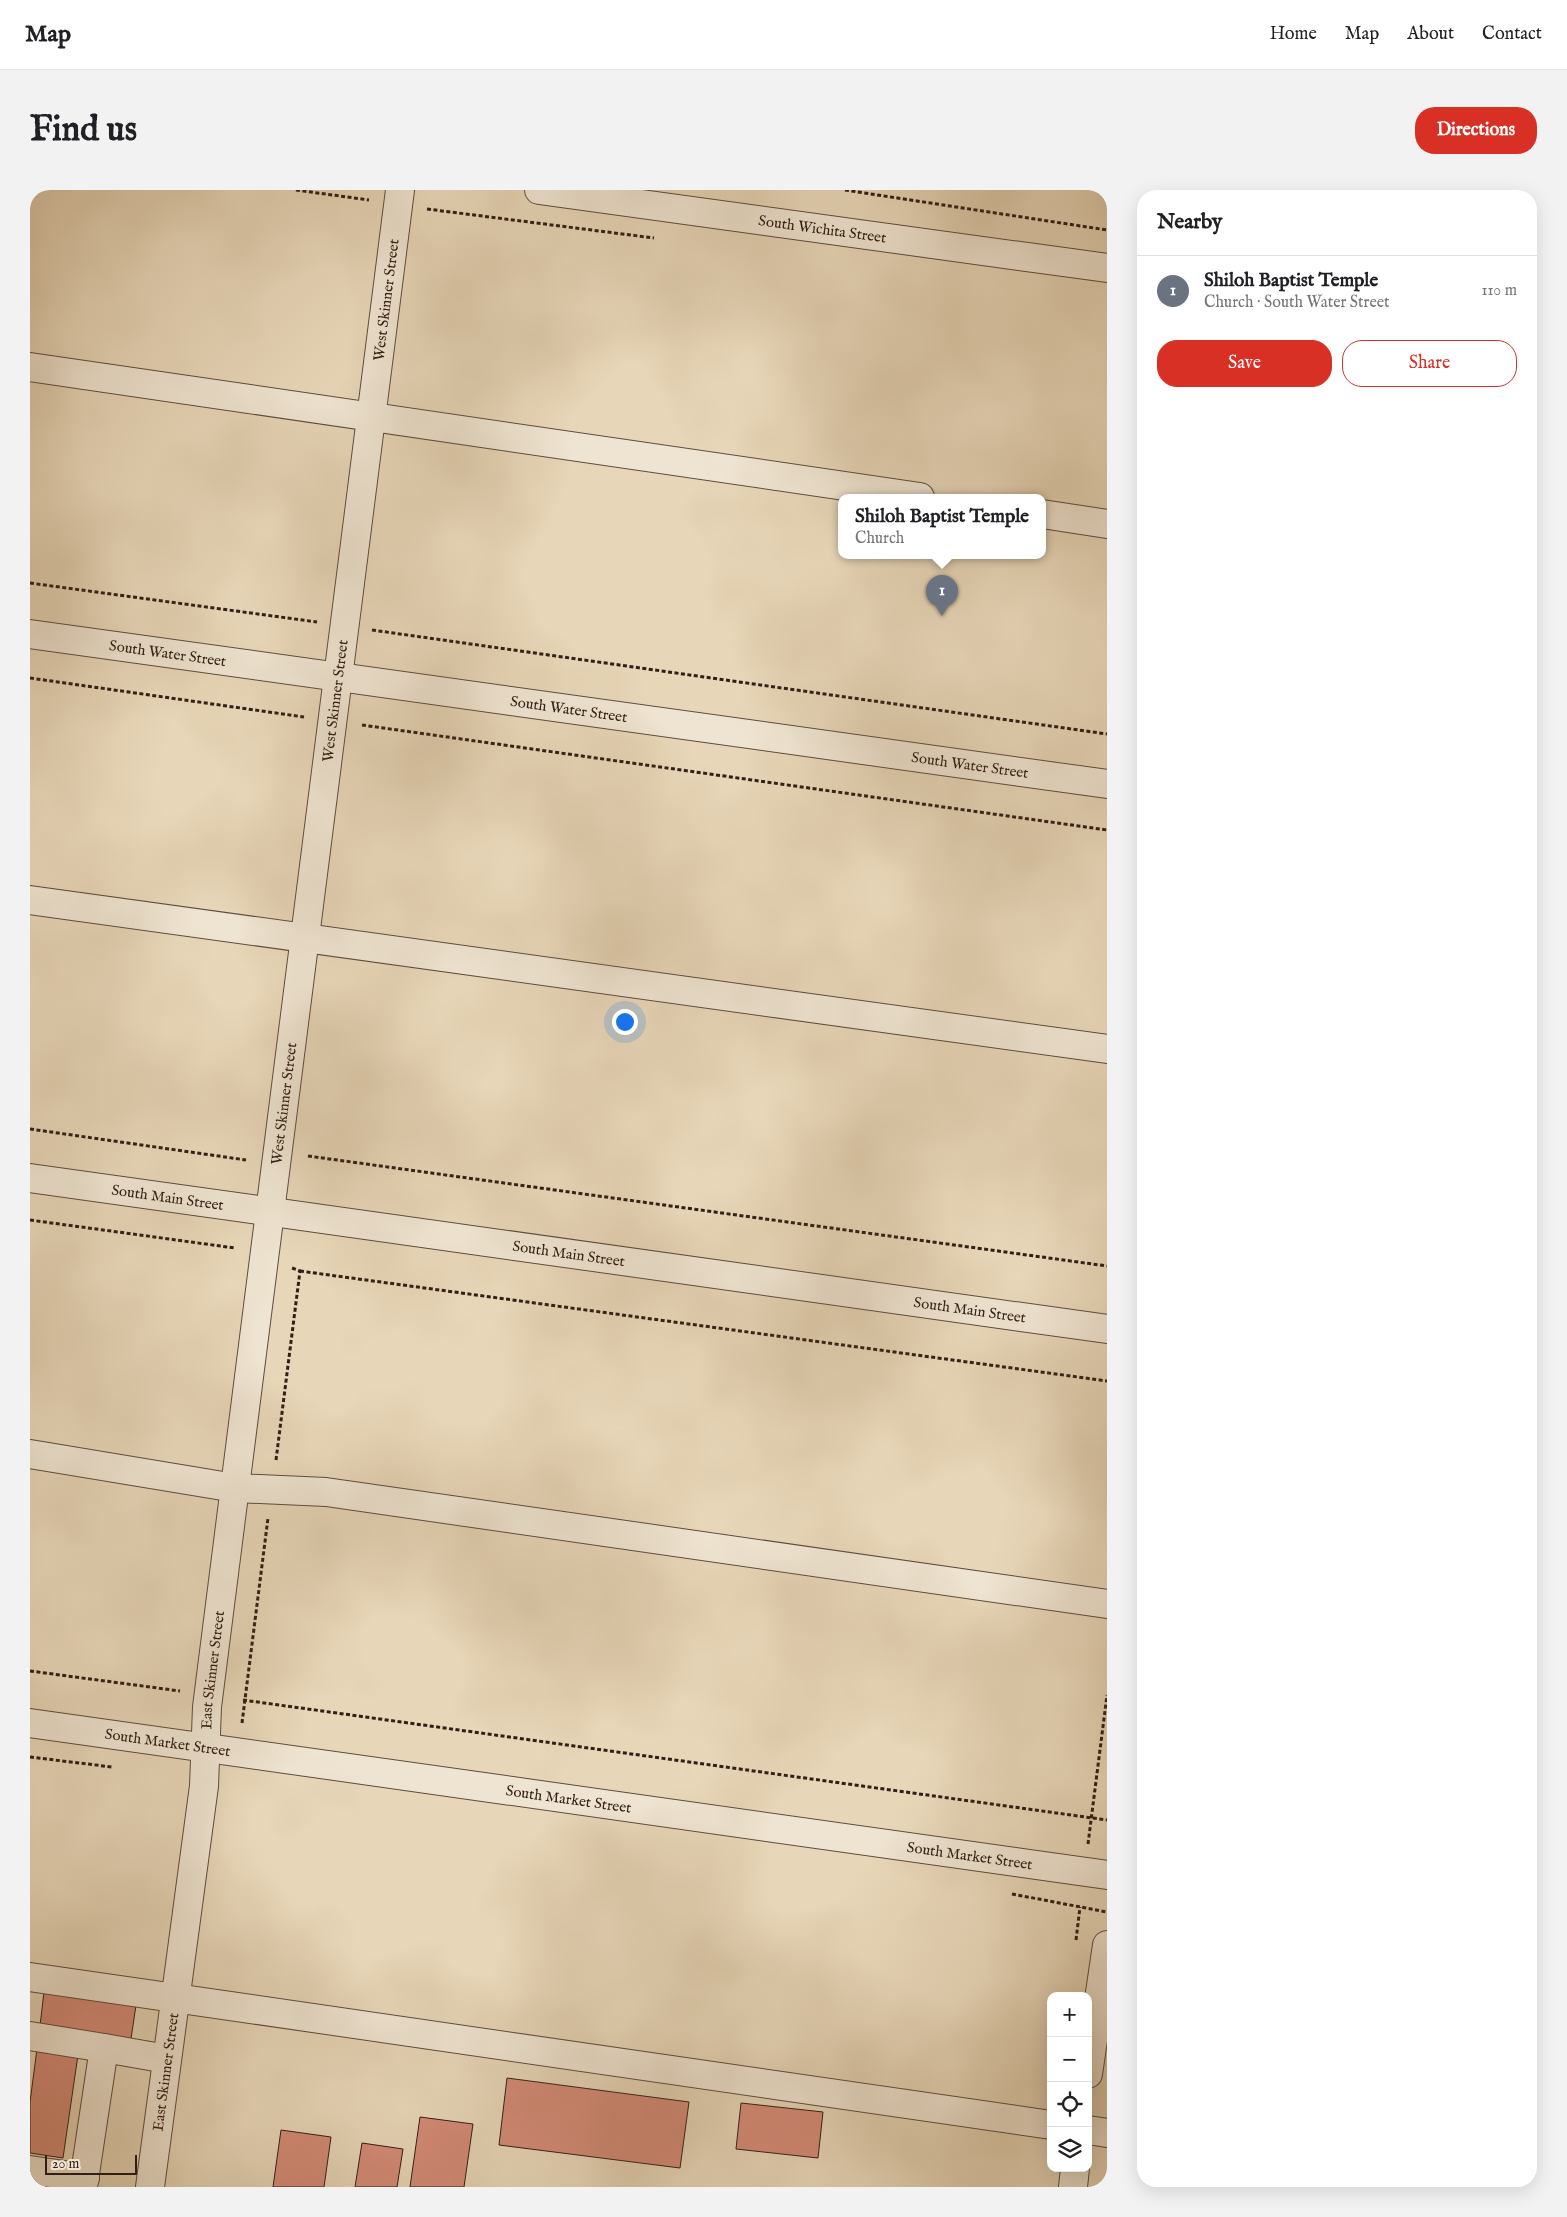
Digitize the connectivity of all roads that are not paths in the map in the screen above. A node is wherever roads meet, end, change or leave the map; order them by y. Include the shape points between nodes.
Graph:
1 (400, 190) edge
2 (539, 190) edge
3 (1107, 268) edge
4 (30, 367) edge
5 (372, 417) junction
6 (899, 494) edge
7 (1046, 515) edge
8 (1107, 524) edge
9 (30, 634) edge
10 (339, 677) junction
11 (1107, 784) edge
12 (30, 900) edge
13 (305, 938) junction
14 (1107, 1050) edge
15 (30, 1178) edge
16 (270, 1212) junction
17 (1107, 1328) edge
18 (30, 1454) edge
19 (235, 1488) junction
20 (1107, 1604) edge
21 (30, 1723) edge
22 (205, 1748) junction
23 (1107, 1875) edge
24 (1107, 1945) edge
25 (30, 1977) edge
26 (175, 1998) junction
27 (30, 2036) edge
28 (1092, 2047) edge
29 (104, 2048) junction
30 (167, 2059) junction
31 (1047, 2124) edge
32 (1092, 2131) edge
33 (1107, 2133) edge
34 (30, 2170) edge
35 (1074, 2172) edge
36 (84, 2183) edge
37 (150, 2187) edge
38 (1072, 2187) edge

1 - 5 street, West Skinner Street
2 - 3 street, South Wichita Street
4 - 5 street
5 - 6 street
5 - 10 street, West Skinner Street
7 - 8 street
9 - 10 street, South Water Street
10 - 11 street, South Water Street
10 - 13 street, West Skinner Street
12 - 13 street
13 - 14 street
13 - 16 street, West Skinner Street
15 - 16 street, South Main Street
16 - 17 street, South Main Street
16 - 19 street, East Skinner Street
18 - 19 street
19 - 20 street via 326,1492
19 - 22 street, East Skinner Street
21 - 22 street, South Market Street
22 - 23 street, South Market Street
22 - 26 street, East Skinner Street via 204,1786
24 - 28 street
25 - 26 street
26 - 30 street, East Skinner Street
26 - 31 street
27 - 29 street
29 - 30 street
29 - 36 street
30 - 37 street, East Skinner Street
32 - 33 street
34 - 36 street
35 - 38 street

